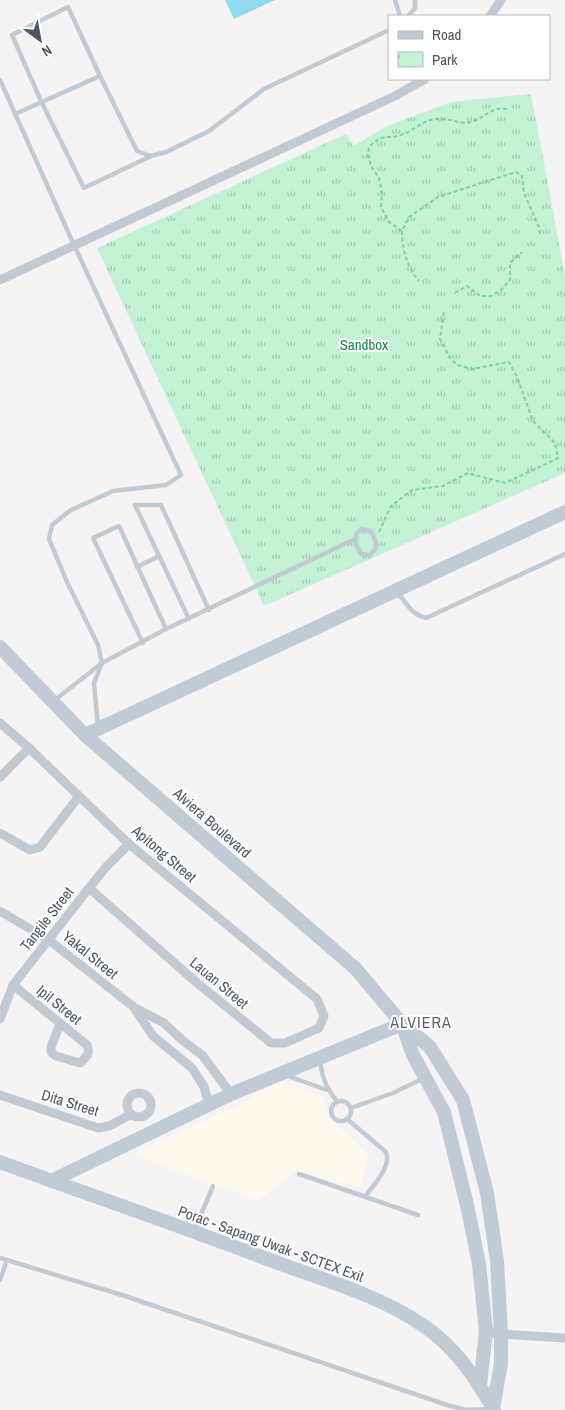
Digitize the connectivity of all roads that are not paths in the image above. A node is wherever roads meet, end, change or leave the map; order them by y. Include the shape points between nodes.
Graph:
1 (395, 0) edge
2 (415, 0) edge
3 (421, 0) edge
4 (501, 0) edge
5 (415, 8) junction
6 (400, 15) edge
7 (409, 15) edge
8 (491, 15) edge
9 (388, 30) edge
10 (100, 76) junction
11 (0, 80) edge
12 (423, 80) edge
13 (42, 101) junction
14 (16, 114) junction
15 (151, 156) junction
16 (74, 245) junction
17 (0, 280) edge
18 (565, 512) edge
19 (355, 539) junction
20 (565, 554) edge
21 (159, 556) junction
22 (138, 567) junction
23 (396, 590) junction
24 (209, 610) junction
25 (189, 620) junction
26 (166, 629) junction
27 (143, 643) junction
28 (0, 647) edge
29 (102, 663) junction
30 (52, 702) junction
31 (0, 723) edge
32 (99, 728) junction
33 (85, 735) junction
34 (30, 748) junction
35 (0, 778) edge
36 (79, 796) junction
37 (0, 833) edge
38 (130, 844) junction
39 (88, 888) junction
40 (0, 911) edge
41 (49, 940) junction
42 (13, 986) junction
43 (317, 999) joint
44 (135, 1008) junction
45 (0, 1019) edge
46 (60, 1024) junction
47 (402, 1024) junction
48 (181, 1039) junction
49 (171, 1051) junction
50 (320, 1056) junction
51 (279, 1073) junction
52 (426, 1077) junction
53 (327, 1090) junction
54 (231, 1094) junction
55 (0, 1096) edge
56 (337, 1101) junction
57 (209, 1104) junction
58 (351, 1108) junction
59 (130, 1115) dead end
60 (347, 1120) junction
61 (0, 1162) edge
62 (300, 1174) dead end
63 (51, 1181) junction
64 (213, 1186) dead end
65 (365, 1197) junction
66 (418, 1215) dead end
67 (193, 1232) junction
68 (0, 1258) edge
69 (7, 1260) junction
70 (0, 1280) edge
71 (486, 1331) junction
72 (501, 1334) junction
73 (565, 1338) edge
74 (480, 1386) junction
75 (494, 1409) edge

1 - 6 lane
2 - 5 lane
3 - 5 lane
4 - 8 street
5 - 7 lane
9 - 15 lane via 264,89 209,131
10 - 13 lane
10 - 13 lane via 68,7 12,35
10 - 15 lane via 138,151
11 - 14 lane
12 - 16 street
13 - 14 lane
13 - 15 lane via 84,188
14 - 16 lane
16 - 17 street
16 - 29 lane via 181,474 166,485 113,491 71,510 52,525 49,539 98,645
18 - 23 street
19 - 19 lane via 359,530 371,531 376,548 367,555 359,551
19 - 24 lane
20 - 23 lane via 426,618 418,617
21 - 22 lane
21 - 24 lane via 135,505 161,505
21 - 25 lane
22 - 26 lane
22 - 27 lane via 119,526 93,538
23 - 32 street
24 - 25 lane
25 - 26 lane
26 - 27 lane
27 - 29 lane
28 - 30 street, Alviera Boulevard
29 - 30 lane
29 - 32 lane via 94,683
30 - 33 street, Alviera Boulevard
31 - 34 street, Apitong Street
32 - 33 street
33 - 47 street, Alviera Boulevard via 356,969
34 - 35 street
34 - 36 street, Apitong Street
36 - 37 street via 40,847 30,850
36 - 38 street, Apitong Street
38 - 39 street, Tangile Street
38 - 43 street, Apitong Street
39 - 41 street, Tangile Street
39 - 43 street, Lauan Street via 271,1043 285,1043 319,1028 324,1016
40 - 41 street, Yakal Street
41 - 42 street, Tangile Street
41 - 44 street, Yakal Street
42 - 45 street, Tangile Street
42 - 46 street, Ipil Street
44 - 48 street, Yakal Street via 164,1022
44 - 49 street, Yakal Street via 152,1036
46 - 46 street, Ipil Street via 52,1052 80,1063 88,1056 87,1045
47 - 50 street
47 - 52 street via 413,1055
47 - 72 street via 430,1047 463,1100 487,1193 497,1260
48 - 49 street
48 - 54 street, Yakal Street via 203,1056
49 - 57 street, Yakal Street via 192,1068 204,1087
50 - 51 street
50 - 53 lane
51 - 53 lane
51 - 54 street
52 - 58 lane via 394,1093
52 - 71 street via 444,1112 467,1205 479,1264
53 - 56 lane
54 - 57 street
55 - 59 street, Dita Street via 98,1128
56 - 58 lane via 345,1101
56 - 60 lane via 331,1107 332,1116 338,1121
57 - 63 street
58 - 60 lane
60 - 65 lane via 388,1157 387,1164
61 - 63 street, Porac - Sapang Uwak - SCTEX Exit
62 - 65 lane
63 - 67 street, Porac - Sapang Uwak - SCTEX Exit
64 - 67 lane
65 - 66 lane
67 - 74 street, Porac - Sapang Uwak - SCTEX Exit via 364,1295 400,1312 425,1326 444,1342
68 - 69 lane
69 - 70 lane
69 - 75 lane via 122,1295 447,1405 466,1410
71 - 72 street
71 - 74 street
72 - 73 street
72 - 75 street via 501,1363
74 - 75 street, Porac - Sapang Uwak - SCTEX Exit

